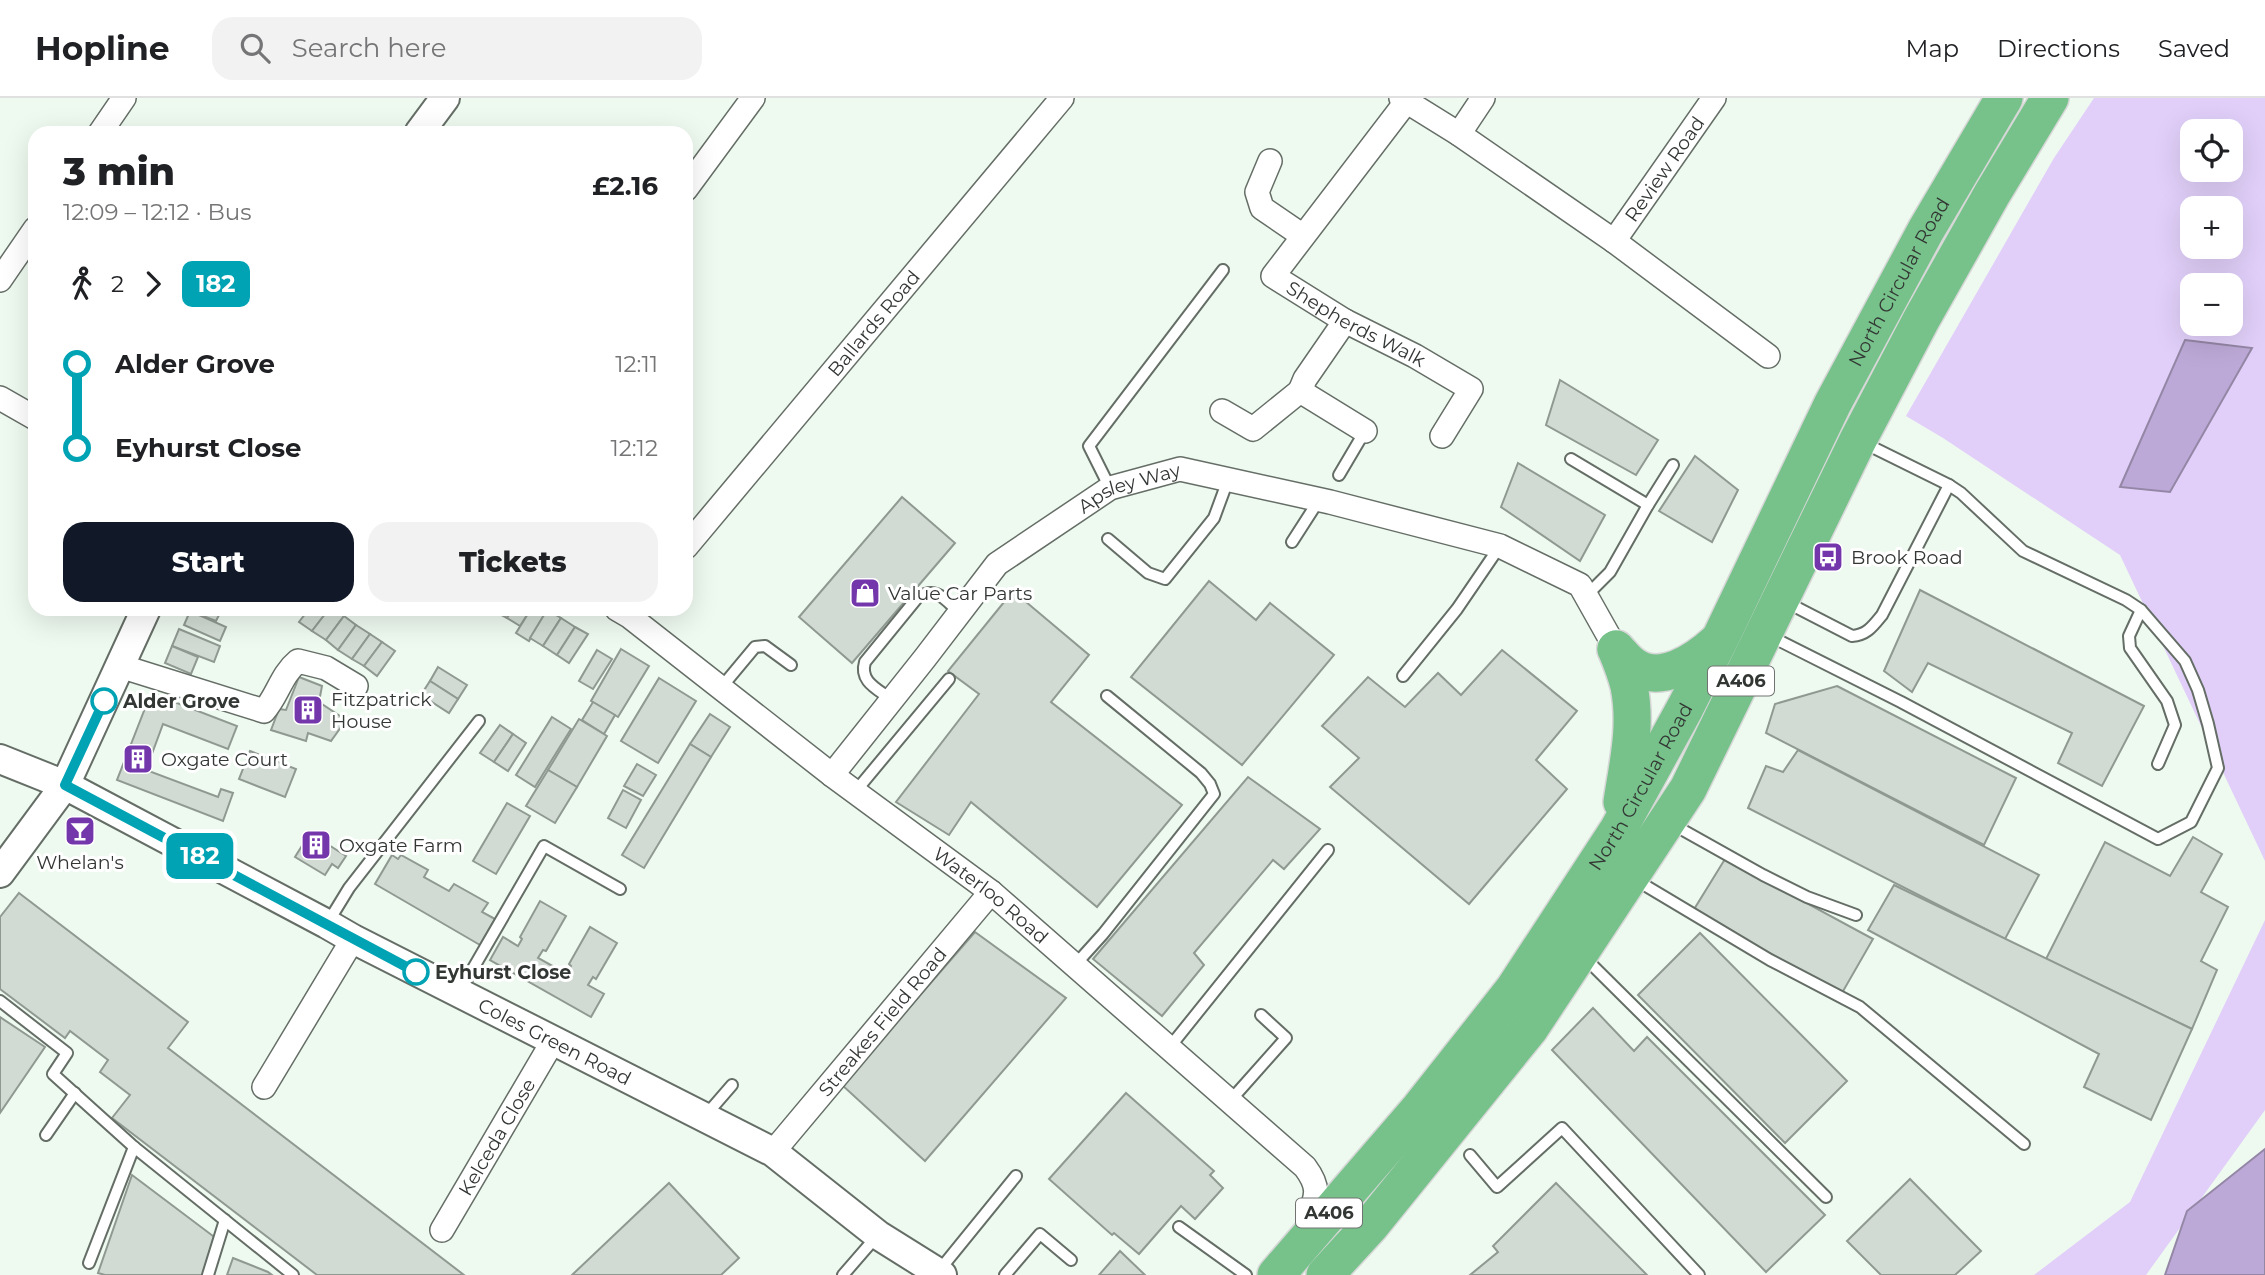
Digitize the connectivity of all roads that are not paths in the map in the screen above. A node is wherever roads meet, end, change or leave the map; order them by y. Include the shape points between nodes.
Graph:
1 (124, 98) edge
2 (445, 98) edge
3 (753, 98) edge
4 (1062, 98) edge
5 (1483, 98) edge
6 (1714, 98) edge
7 (2004, 98) edge
8 (2050, 98) edge
9 (1403, 100) edge
10 (105, 126) edge
11 (424, 126) edge
12 (1459, 134) junction
13 (1270, 161) dead end
14 (693, 179) edge
15 (1303, 236) junction
16 (28, 239) edge
17 (1614, 240) junction
18 (1223, 270) dead end
19 (0, 280) edge
20 (1345, 321) junction
21 (1768, 356) dead end
22 (1300, 391) junction
23 (0, 398) edge
24 (1222, 411) dead end
25 (28, 414) edge
26 (1365, 431) joint
27 (1442, 436) dead end
28 (1858, 440) junction
29 (1571, 459) dead end
30 (1674, 465) dead end
31 (1339, 475) dead end
32 (1228, 480) junction
33 (1949, 485) junction
34 (1110, 488) junction
35 (1320, 500) junction
36 (1647, 506) junction
37 (693, 539) edge
38 (1108, 539) dead end
39 (1292, 542) dead end
40 (1500, 546) junction
41 (1586, 596) junction
42 (1781, 599) junction
43 (2141, 610) junction
44 (960, 613) junction
45 (143, 616) edge
46 (633, 616) edge
47 (1765, 633) junction
48 (1720, 639) junction
49 (1616, 649) junction
50 (791, 665) dead end
51 (120, 666) junction
52 (1403, 676) dead end
53 (949, 679) dead end
54 (356, 686) dead end
55 (720, 689) junction
56 (1107, 696) dead end
57 (892, 700) junction
58 (479, 721) dead end
59 (0, 759) edge
60 (2158, 764) dead end
61 (832, 775) junction
62 (65, 785) junction
63 (855, 792) junction
64 (1667, 820) junction
65 (1618, 830) junction
66 (1328, 850) dead end
67 (0, 873) edge
68 (1630, 876) junction
69 (620, 889) dead end
70 (991, 892) junction
71 (1856, 915) dead end
72 (327, 923) junction
73 (353, 939) junction
74 (1580, 952) junction
75 (1075, 965) junction
76 (459, 994) junction
77 (0, 1001) edge
78 (1261, 1015) dead end
79 (553, 1041) junction
80 (1169, 1048) junction
81 (732, 1086) dead end
82 (264, 1087) dead end
83 (75, 1093) junction
84 (1230, 1101) junction
85 (704, 1118) junction
86 (46, 1135) dead end
87 (2024, 1144) dead end
88 (134, 1147) junction
89 (1382, 1151) junction
90 (773, 1152) junction
91 (1470, 1155) dead end
92 (1016, 1176) dead end
93 (1826, 1197) dead end
94 (1309, 1217) junction
95 (225, 1220) junction
96 (1370, 1226) junction
97 (1179, 1227) dead end
98 (442, 1230) dead end
99 (878, 1235) junction
100 (1071, 1260) dead end
101 (89, 1263) dead end
102 (940, 1274) edge
103 (208, 1275) edge
104 (293, 1275) edge
105 (843, 1275) edge
106 (1005, 1275) edge
107 (1246, 1275) edge
108 (1276, 1275) edge
109 (1325, 1275) edge
110 (1340, 1275) edge
111 (1699, 1275) edge

1 - 10 street
2 - 11 street
3 - 14 street
4 - 37 street, Ballards Road
5 - 12 street
6 - 17 street, Review Road
7 - 48 highway, North Circular Road / A406 via 1833,403
8 - 28 highway, North Circular Road / A406 via 1940,286
9 - 12 street
9 - 15 street, Shepherds Walk
12 - 17 street
13 - 15 street via 1257,192 1262,208
15 - 20 street, Shepherds Walk via 1273,276
16 - 19 street
17 - 21 street
18 - 34 lane via 1089,446
20 - 22 street
20 - 27 street, Shepherds Walk via 1471,389
22 - 24 street via 1253,429
22 - 26 street
23 - 25 street
26 - 31 lane
28 - 33 lane
28 - 42 highway, North Circular Road / A406
29 - 36 lane
30 - 36 lane
32 - 34 street, Apsley Way via 1180,469
32 - 35 street, Apsley Way
32 - 38 lane via 1214,518 1165,579 1148,573
33 - 42 lane via 1882,615 1863,635 1852,636
33 - 43 lane via 2023,551
34 - 44 street, Apsley Way via 997,564
35 - 39 lane
35 - 40 street, Apsley Way
36 - 41 lane via 1610,572
40 - 41 street, Apsley Way via 1580,585
40 - 52 lane
41 - 49 street, Apsley Way
42 - 47 highway, North Circular Road / A406
43 - 47 lane via 2185,661 2198,690 2218,768 2191,822 2158,839
43 - 60 lane via 2129,636 2130,648 2167,701 2175,725
44 - 57 street, Apsley Way
44 - 57 lane via 936,592 918,597 865,662 865,680
45 - 51 street
46 - 55 street, Waterloo Road
47 - 64 highway, North Circular Road / A406 via 1688,789
48 - 49 highway via 1686,666 1660,672 1633,666
48 - 65 highway, North Circular Road / A406
49 - 65 highway via 1632,710 1632,742
50 - 55 lane via 765,646 755,647
51 - 54 street via 264,711 286,671 298,661 326,668
51 - 62 street
53 - 63 lane
55 - 61 street, Waterloo Road
56 - 75 lane via 1201,773 1214,794
57 - 61 street, Apsley Way
58 - 72 lane
59 - 62 street, Coles Green Road
61 - 63 street, Waterloo Road
62 - 67 street
62 - 72 street, Coles Green Road
63 - 70 street, Waterloo Road
64 - 68 highway, North Circular Road / A406
64 - 71 lane via 1796,892
65 - 89 highway, North Circular Road / A406 via 1514,989
66 - 80 lane
68 - 74 highway, North Circular Road / A406
68 - 87 lane via 1770,960 1860,1007
69 - 76 lane via 544,846
70 - 75 street, Waterloo Road
70 - 90 street, Streakes Field Road
72 - 73 street, Coles Green Road
73 - 76 street, Coles Green Road
73 - 82 street
74 - 93 lane
74 - 96 highway, North Circular Road / A406 via 1530,1028
75 - 80 street, Waterloo Road
76 - 79 street, Coles Green Road
77 - 83 lane via 67,1053 53,1074
78 - 84 lane via 1286,1038
79 - 85 street, Coles Green Road
79 - 98 street, Kelceda Close
80 - 84 street, Waterloo Road
81 - 85 lane
83 - 86 lane
83 - 88 lane
84 - 94 street, Waterloo Road via 1314,1180 1317,1196
85 - 90 street, Coles Green Road
88 - 95 lane
88 - 101 lane
89 - 94 highway, A406
89 - 108 highway, North Circular Road / A406
90 - 99 street, Coles Green Road
91 - 111 lane via 1497,1187 1562,1128
92 - 102 lane
94 - 107 highway, A406
95 - 103 lane
95 - 104 lane
96 - 109 highway, North Circular Road / A406
96 - 110 highway, A406
97 - 107 lane
99 - 102 street, Coles Green Road
99 - 105 lane
100 - 106 lane via 1040,1234

